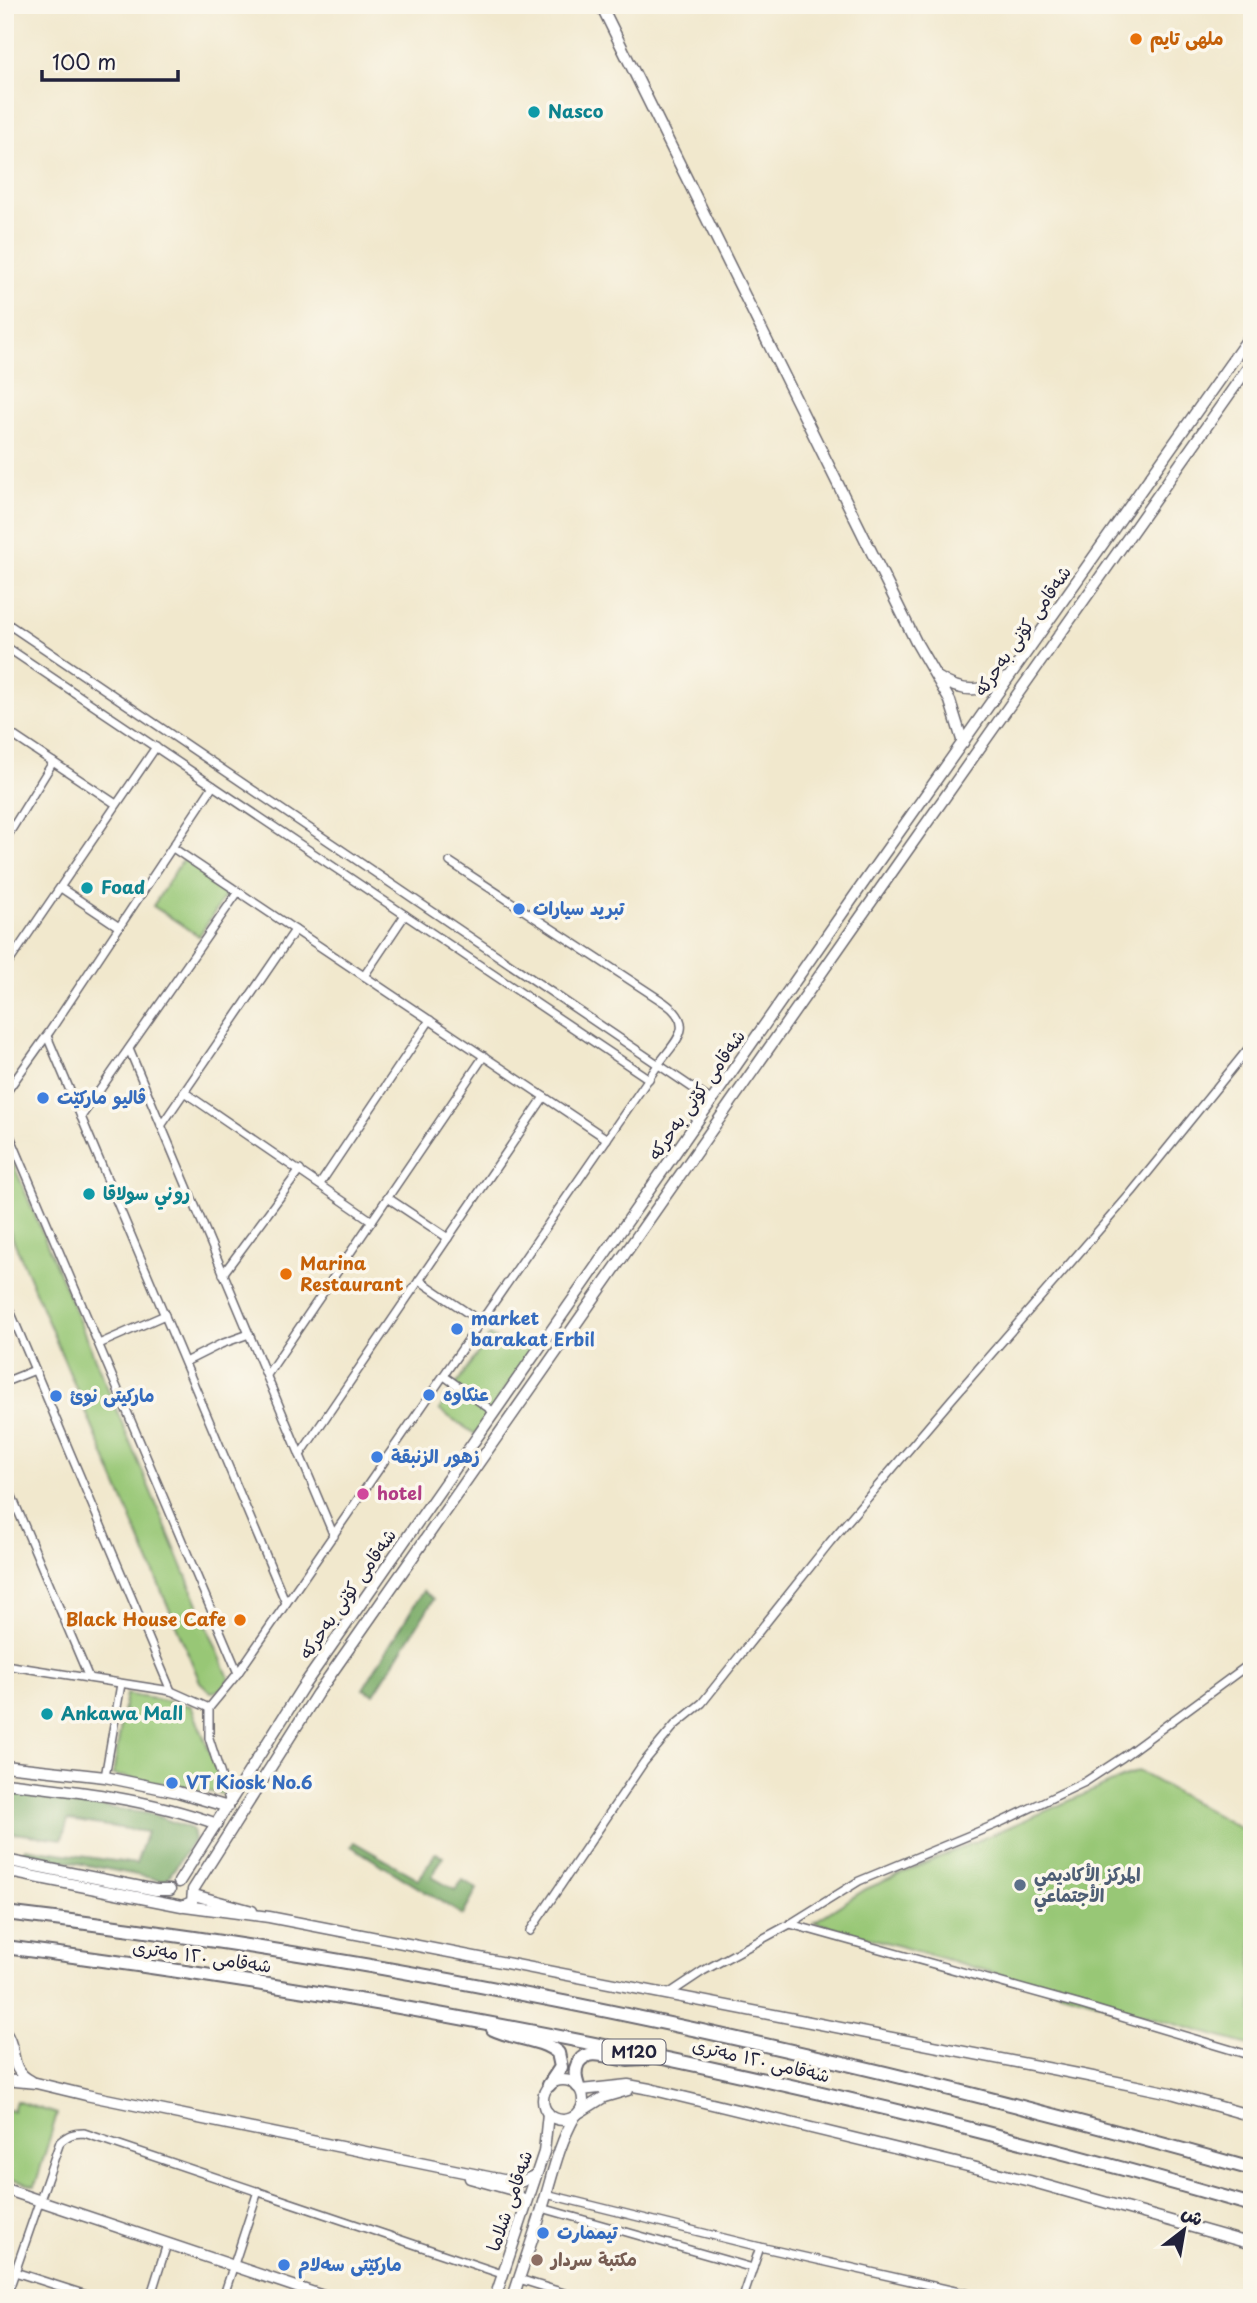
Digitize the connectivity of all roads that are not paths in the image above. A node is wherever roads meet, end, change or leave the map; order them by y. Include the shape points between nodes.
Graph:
1 (601, 5) edge
2 (1252, 333) edge
3 (1252, 362) edge
4 (5, 622) edge
5 (5, 646) edge
6 (1012, 673) junction
7 (935, 676) junction
8 (5, 730) edge
9 (963, 743) junction
10 (156, 747) junction
11 (53, 762) junction
12 (213, 786) junction
13 (116, 804) junction
14 (5, 839) edge
15 (173, 848) junction
16 (450, 862) dead end
17 (61, 888) junction
18 (238, 892) junction
19 (405, 915) junction
20 (119, 927) junction
21 (295, 930) junction
22 (5, 968) edge
23 (364, 976) junction
24 (430, 1020) junction
25 (47, 1036) junction
26 (1252, 1044) edge
27 (129, 1049) junction
28 (484, 1056) junction
29 (658, 1066) junction
30 (649, 1079) junction
31 (184, 1092) junction
32 (5, 1094) edge
33 (544, 1097) junction
34 (712, 1101) junction
35 (81, 1117) junction
36 (5, 1124) edge
37 (161, 1126) junction
38 (607, 1139) junction
39 (300, 1170) junction
40 (320, 1184) junction
41 (388, 1198) junction
42 (372, 1220) junction
43 (448, 1238) junction
44 (223, 1274) junction
45 (419, 1280) junction
46 (5, 1299) edge
47 (165, 1315) junction
48 (481, 1322) junction
49 (249, 1334) junction
50 (99, 1344) junction
51 (185, 1362) junction
52 (35, 1370) junction
53 (267, 1375) junction
54 (444, 1376) junction
55 (5, 1382) edge
56 (495, 1412) junction
57 (300, 1455) junction
58 (5, 1480) edge
59 (334, 1536) junction
60 (286, 1603) junction
61 (1252, 1662) edge
62 (6, 1664) edge
63 (238, 1674) junction
64 (89, 1678) junction
65 (121, 1684) junction
66 (171, 1691) junction
67 (209, 1708) junction
68 (5, 1766) edge
69 (105, 1777) junction
70 (5, 1783) edge
71 (193, 1796) junction
72 (229, 1805) junction
73 (187, 1813) junction
74 (217, 1824) junction
75 (5, 1860) edge
76 (5, 1871) edge
77 (179, 1882) junction
78 (170, 1890) junction
79 (194, 1892) junction
80 (180, 1905) junction
81 (5, 1913) edge
82 (270, 1917) junction
83 (790, 1924) junction
84 (530, 1931) dead end
85 (5, 1947) edge
86 (667, 1995) junction
87 (470, 2019) junction
88 (5, 2032) edge
89 (1252, 2056) edge
90 (663, 2057) junction
91 (7, 2059) edge
92 (8, 2079) edge
93 (36, 2083) junction
94 (550, 2085) junction
95 (579, 2088) junction
96 (677, 2097) junction
97 (548, 2113) junction
98 (577, 2114) junction
99 (1252, 2116) edge
100 (446, 2169) junction
101 (1252, 2169) edge
102 (536, 2175) junction
103 (5, 2189) edge
104 (258, 2191) junction
105 (546, 2194) junction
106 (40, 2200) junction
107 (526, 2203) junction
108 (1252, 2205) edge
109 (542, 2208) junction
110 (167, 2244) junction
111 (1252, 2244) edge
112 (760, 2247) junction
113 (233, 2266) junction
114 (753, 2268) junction
115 (15, 2272) junction
116 (502, 2274) junction
117 (519, 2280) junction
118 (299, 2293) edge
119 (77, 2295) edge
120 (6, 2298) edge
121 (96, 2298) edge
122 (150, 2298) edge
123 (223, 2298) edge
124 (329, 2298) edge
125 (495, 2298) edge
126 (513, 2298) edge
127 (580, 2298) edge
128 (743, 2298) edge
129 (986, 2298) edge

1 - 7 street
2 - 6 street, شەقامی کۆنی بەحرکە
3 - 79 street, شەقامی کۆنی بەحرکە via 325,1682
4 - 29 street
5 - 10 street
6 - 7 street via 995,685 974,690 954,687
6 - 9 street, شەقامی کۆنی بەحرکە
7 - 9 street via 950,701
8 - 11 street
9 - 34 street, شەقامی کۆنی بەحرکە
10 - 12 street
10 - 13 street
11 - 13 street
11 - 14 street
12 - 15 street
12 - 19 street
13 - 17 street
15 - 18 street
15 - 20 street
16 - 29 street via 676,1011 683,1025
17 - 20 street
17 - 22 street
18 - 21 street
18 - 27 street
19 - 23 street
19 - 30 street
20 - 25 street
21 - 23 street
21 - 31 street
23 - 24 street
24 - 28 street
24 - 40 street
25 - 32 street
25 - 35 street
26 - 84 street via 1132,1192 830,1542 702,1703 675,1725
27 - 35 street
27 - 37 street
28 - 33 street
28 - 41 street
29 - 30 street
29 - 34 street
30 - 38 street
31 - 37 street
31 - 39 street
33 - 38 street
33 - 43 street
34 - 56 street, شەقامی کۆنی بەحرکە
35 - 47 street
36 - 50 street
37 - 44 street
38 - 48 street
39 - 40 street
39 - 44 street
40 - 42 street
41 - 42 street
41 - 43 street
42 - 53 street
43 - 45 street
44 - 49 street
45 - 48 street
45 - 57 street
46 - 52 street
47 - 50 street
47 - 51 street
48 - 54 street
49 - 51 street
49 - 53 street
50 - 63 street
51 - 60 street
52 - 55 street
52 - 66 street
53 - 57 street
54 - 56 street
54 - 59 street
56 - 72 street, شەقامی کۆنی بەحرکە via 302,1688
57 - 59 street
58 - 64 street
59 - 60 street
60 - 63 street
61 - 83 street via 1085,1782 859,1881
62 - 64 street
63 - 67 street
64 - 65 street
65 - 66 street
65 - 69 street
66 - 67 street
67 - 72 street via 209,1738
68 - 69 street
69 - 71 street
70 - 73 street via 103,1795
71 - 72 street
71 - 73 street
72 - 74 street, شەقامی کۆنی بەحرکە
73 - 74 street
74 - 77 street, شەقامی کۆنی بەحرکە
75 - 78 street
76 - 80 street
77 - 78 street, شەقامی کۆنی بەحرکە
77 - 79 street
78 - 80 street via 170,1898
79 - 80 street, شەقامی کۆنی بەحرکە via 192,1902
79 - 82 street
80 - 82 street
81 - 101 highway, شەقامی ١٢٠ مەتری / M120 via 319,1958 599,2009 872,2070
82 - 86 street
83 - 86 street
83 - 89 street
85 - 87 highway, شەقامی ١٢٠ مەتری / M120
86 - 99 street via 1159,2091
87 - 90 highway, شەقامی ١٢٠ مەتری / M120
87 - 94 highway via 554,2050 562,2062
88 - 91 street via 12,2044
90 - 95 highway via 588,2056 576,2069
90 - 108 highway, شەقامی ١٢٠ مەتری / M120 via 907,2113
91 - 93 street
92 - 93 street
93 - 100 street
94 - 95 street via 568,2080
94 - 97 street, شەقامی شلاما via 544,2096
95 - 96 street via 628,2085
95 - 98 street, شەقامی شلاما via 584,2101
96 - 98 street via 625,2090
96 - 111 street via 1030,2181
97 - 98 street via 558,2119
97 - 102 street, شەقامی شلاما via 546,2143
98 - 105 street, شەقامی شلاما via 564,2136
100 - 102 street via 515,2182
100 - 107 street via 513,2190
102 - 107 street, شەقامی شلاما
103 - 106 street
104 - 106 street via 74,2133 60,2142
104 - 113 street
104 - 116 street
105 - 109 street, شەقامی شلاما
105 - 112 street
106 - 110 street
106 - 115 street
107 - 116 street, شەقامی شلاما
109 - 114 street
109 - 117 street, شەقامی شلاما
110 - 113 street
110 - 122 street
112 - 114 street
112 - 129 street
113 - 118 street
113 - 123 street
114 - 128 street
115 - 119 street
115 - 120 street
116 - 125 street, شەقامی شلاما
117 - 126 street, شەقامی شلاما
117 - 127 street
118 - 124 street
119 - 121 street

